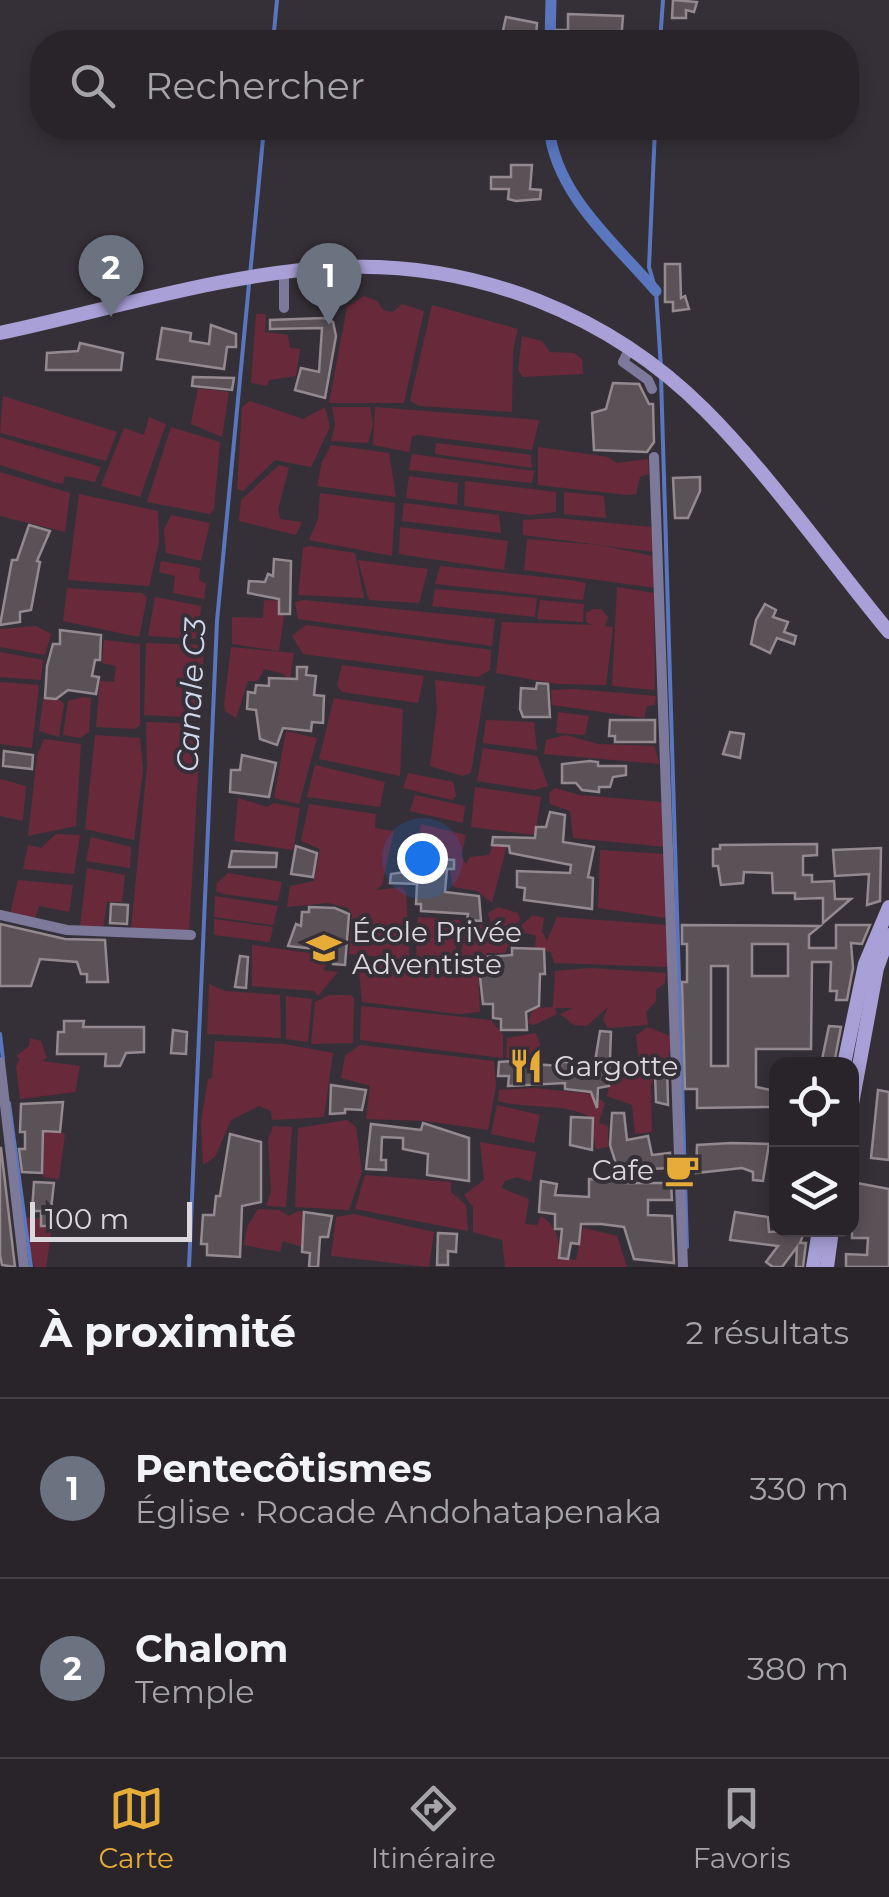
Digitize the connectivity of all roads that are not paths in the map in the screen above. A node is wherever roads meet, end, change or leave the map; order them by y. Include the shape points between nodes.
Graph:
1 (284, 273) junction
2 (284, 308) dead end
3 (0, 333) edge
4 (637, 353) junction
5 (652, 389) dead end
6 (654, 456) dead end
7 (889, 632) edge
8 (889, 907) edge
9 (0, 915) edge
10 (191, 935) dead end
11 (889, 935) edge
12 (845, 1057) edge
13 (0, 1062) edge
14 (859, 1066) edge
15 (818, 1237) edge
16 (831, 1237) edge
17 (24, 1267) edge
18 (684, 1267) edge
19 (813, 1267) edge
20 (827, 1267) edge

1 - 2 street
1 - 3 main road
1 - 4 main road via 376,268 501,286 558,308
4 - 5 street via 623,362
4 - 7 main road via 708,413
6 - 18 street
8 - 12 main road via 865,964
9 - 10 street via 67,930
11 - 14 main road
13 - 17 street
15 - 19 main road
16 - 20 main road

